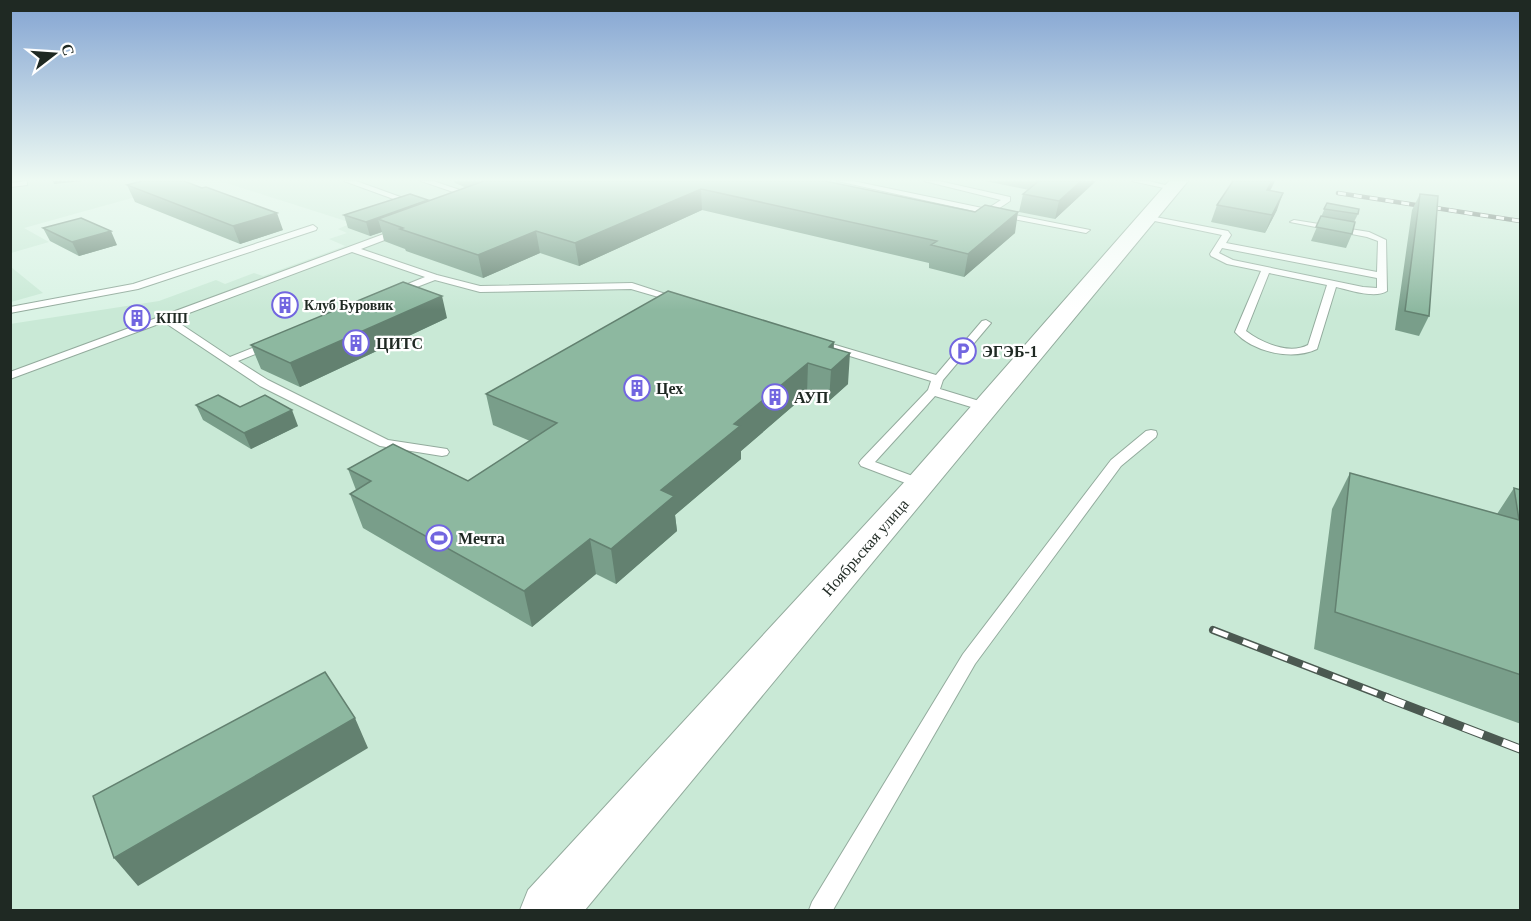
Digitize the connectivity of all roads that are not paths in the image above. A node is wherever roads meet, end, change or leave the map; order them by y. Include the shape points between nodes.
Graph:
1 (1053, 224) edge
2 (1142, 224) edge
3 (1182, 224) edge
4 (1305, 224) edge
5 (313, 228) dead end
6 (405, 229) edge
7 (1086, 230) dead end
8 (1220, 245) junction
9 (353, 249) junction
10 (1266, 270) junction
11 (1382, 276) junction
12 (434, 277) junction
13 (1332, 284) junction
14 (380, 299) edge
15 (688, 303) edge
16 (10, 310) edge
17 (166, 319) junction
18 (986, 323) dead end
19 (283, 339) edge
20 (811, 340) edge
21 (230, 361) junction
22 (10, 376) edge
23 (935, 385) junction
24 (985, 407) junction
25 (1151, 434) dead end
26 (442, 452) dead end
27 (921, 484) junction
28 (548, 910) edge
29 (820, 910) edge

1 - 7 lane
2 - 24 main road, Ноябрьская улица
3 - 8 lane via 1225,233
4 - 11 lane via 1378,237 1382,240
5 - 16 lane via 135,287
6 - 9 lane
8 - 10 lane via 1214,254 1218,258
8 - 11 lane
9 - 12 lane
9 - 17 lane
10 - 13 lane
10 - 13 lane via 1240,332 1255,343 1295,353 1313,347
11 - 13 lane via 1382,291
12 - 14 lane
12 - 15 lane via 480,289 632,285
17 - 21 lane
17 - 22 lane
18 - 23 lane
19 - 21 lane
20 - 23 lane
21 - 26 lane via 264,383 385,443
23 - 24 lane
23 - 27 lane via 866,463
24 - 27 main road, Ноябрьская улица
25 - 29 lane via 1116,464 969,659
27 - 28 main road, Ноябрьская улица

